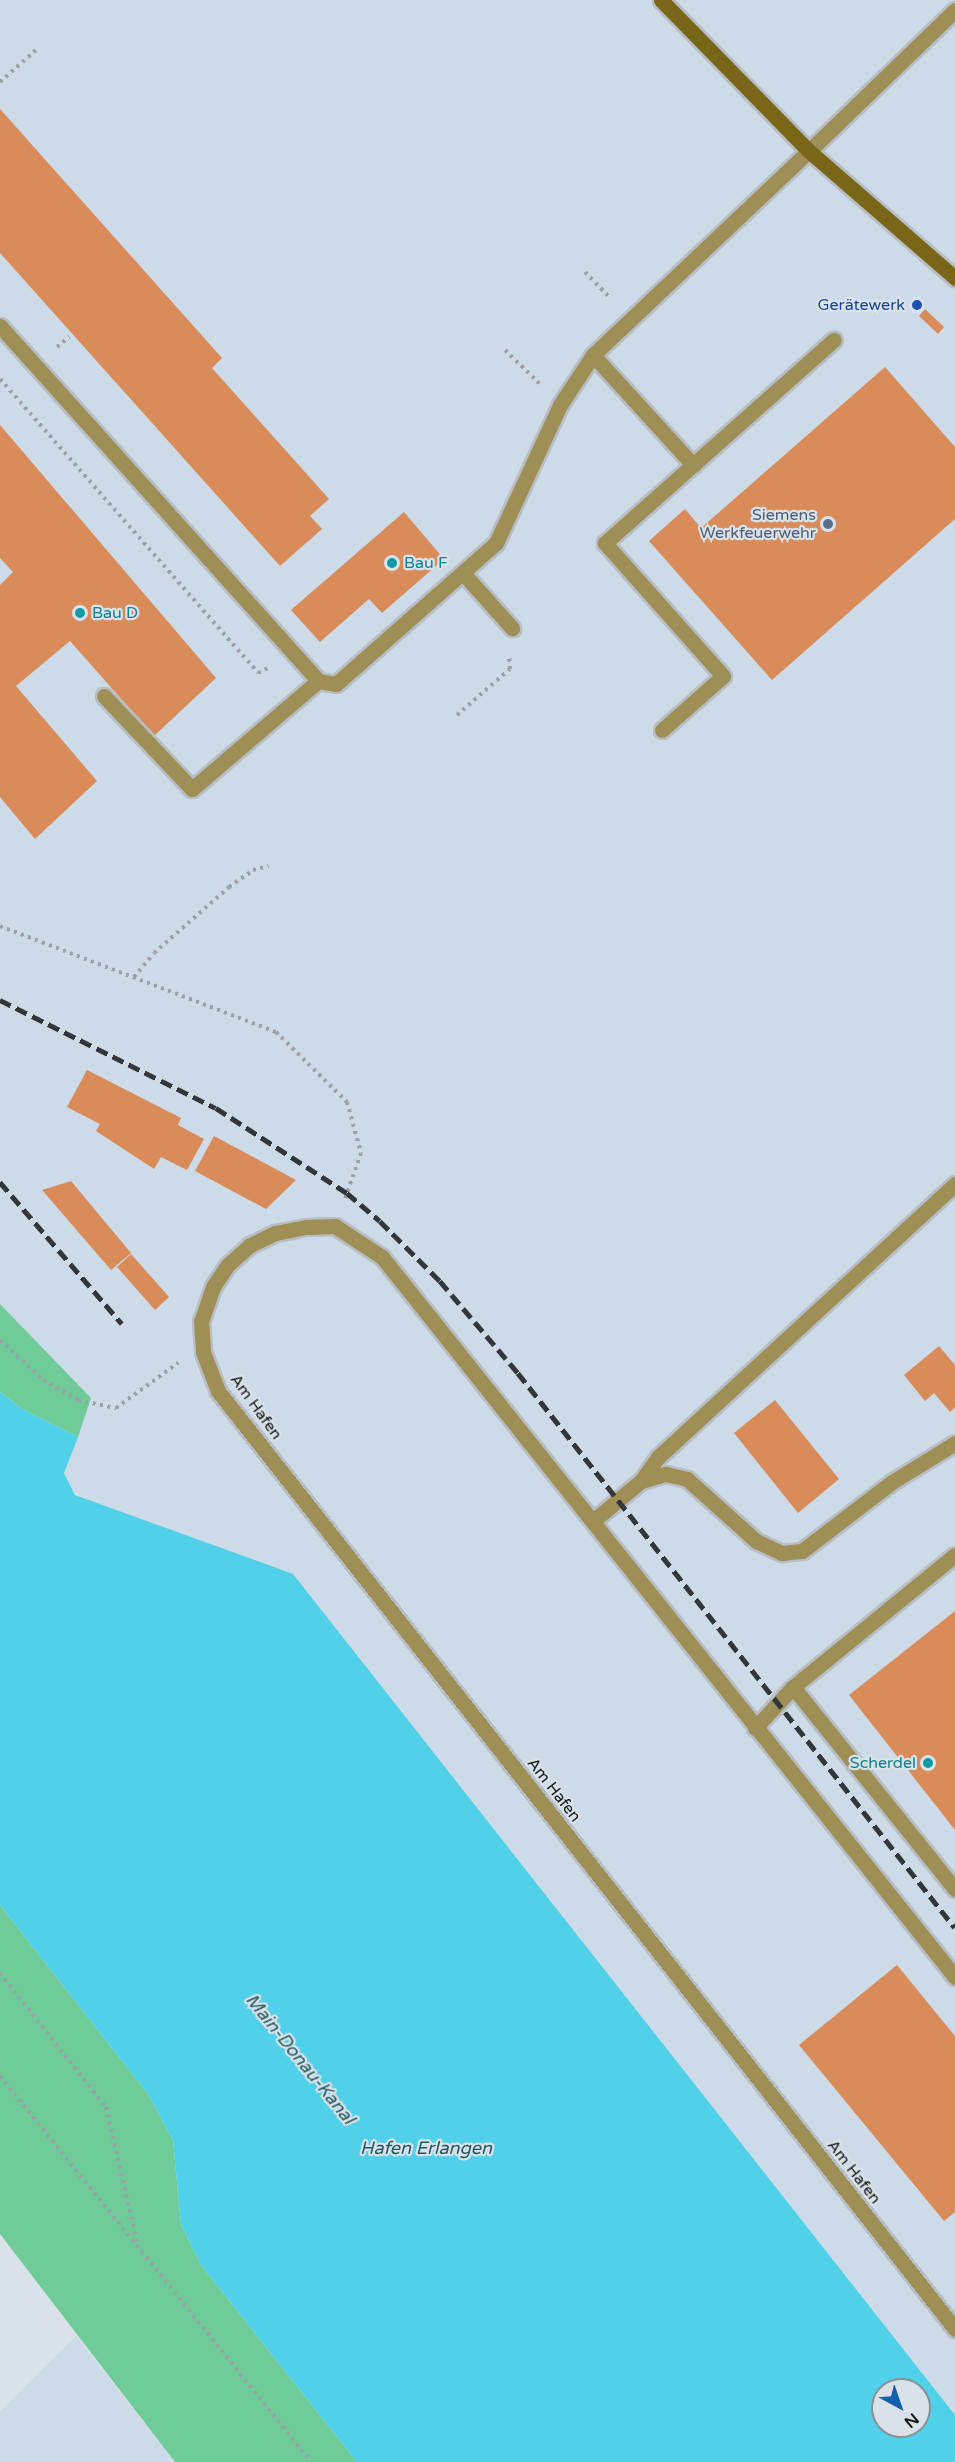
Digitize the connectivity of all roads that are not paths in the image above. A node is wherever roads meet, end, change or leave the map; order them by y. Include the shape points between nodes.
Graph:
1 (661, 0) edge
2 (955, 10) edge
3 (809, 151) junction
4 (955, 278) edge
5 (0, 326) edge
6 (834, 340) dead end
7 (593, 355) junction
8 (693, 465) junction
9 (464, 573) junction
10 (512, 628) dead end
11 (318, 681) junction
12 (104, 696) dead end
13 (662, 730) dead end
14 (955, 1184) edge
15 (955, 1443) edge
16 (641, 1481) junction
17 (593, 1521) junction
18 (955, 1555) edge
19 (793, 1687) junction
20 (755, 1728) junction
21 (955, 1889) edge
22 (955, 1977) edge
23 (955, 2329) edge

1 - 3 main road
2 - 3 street
3 - 4 main road
3 - 7 street via 629,316
5 - 11 street
6 - 8 street
7 - 8 street
7 - 9 street via 560,405 496,543
8 - 13 street via 605,543 723,676
9 - 10 street
9 - 11 street via 336,684
11 - 12 street via 192,789
14 - 16 street via 658,1457
15 - 16 street via 892,1482 802,1551 782,1552 756,1541 687,1479 666,1474
16 - 17 street
17 - 20 street
17 - 23 street, Am Hafen via 421,1301 382,1257 335,1226 275,1233 250,1245 227,1266 213,1287 201,1321 203,1352 218,1391
18 - 19 street
19 - 20 street
19 - 21 street
20 - 22 street

